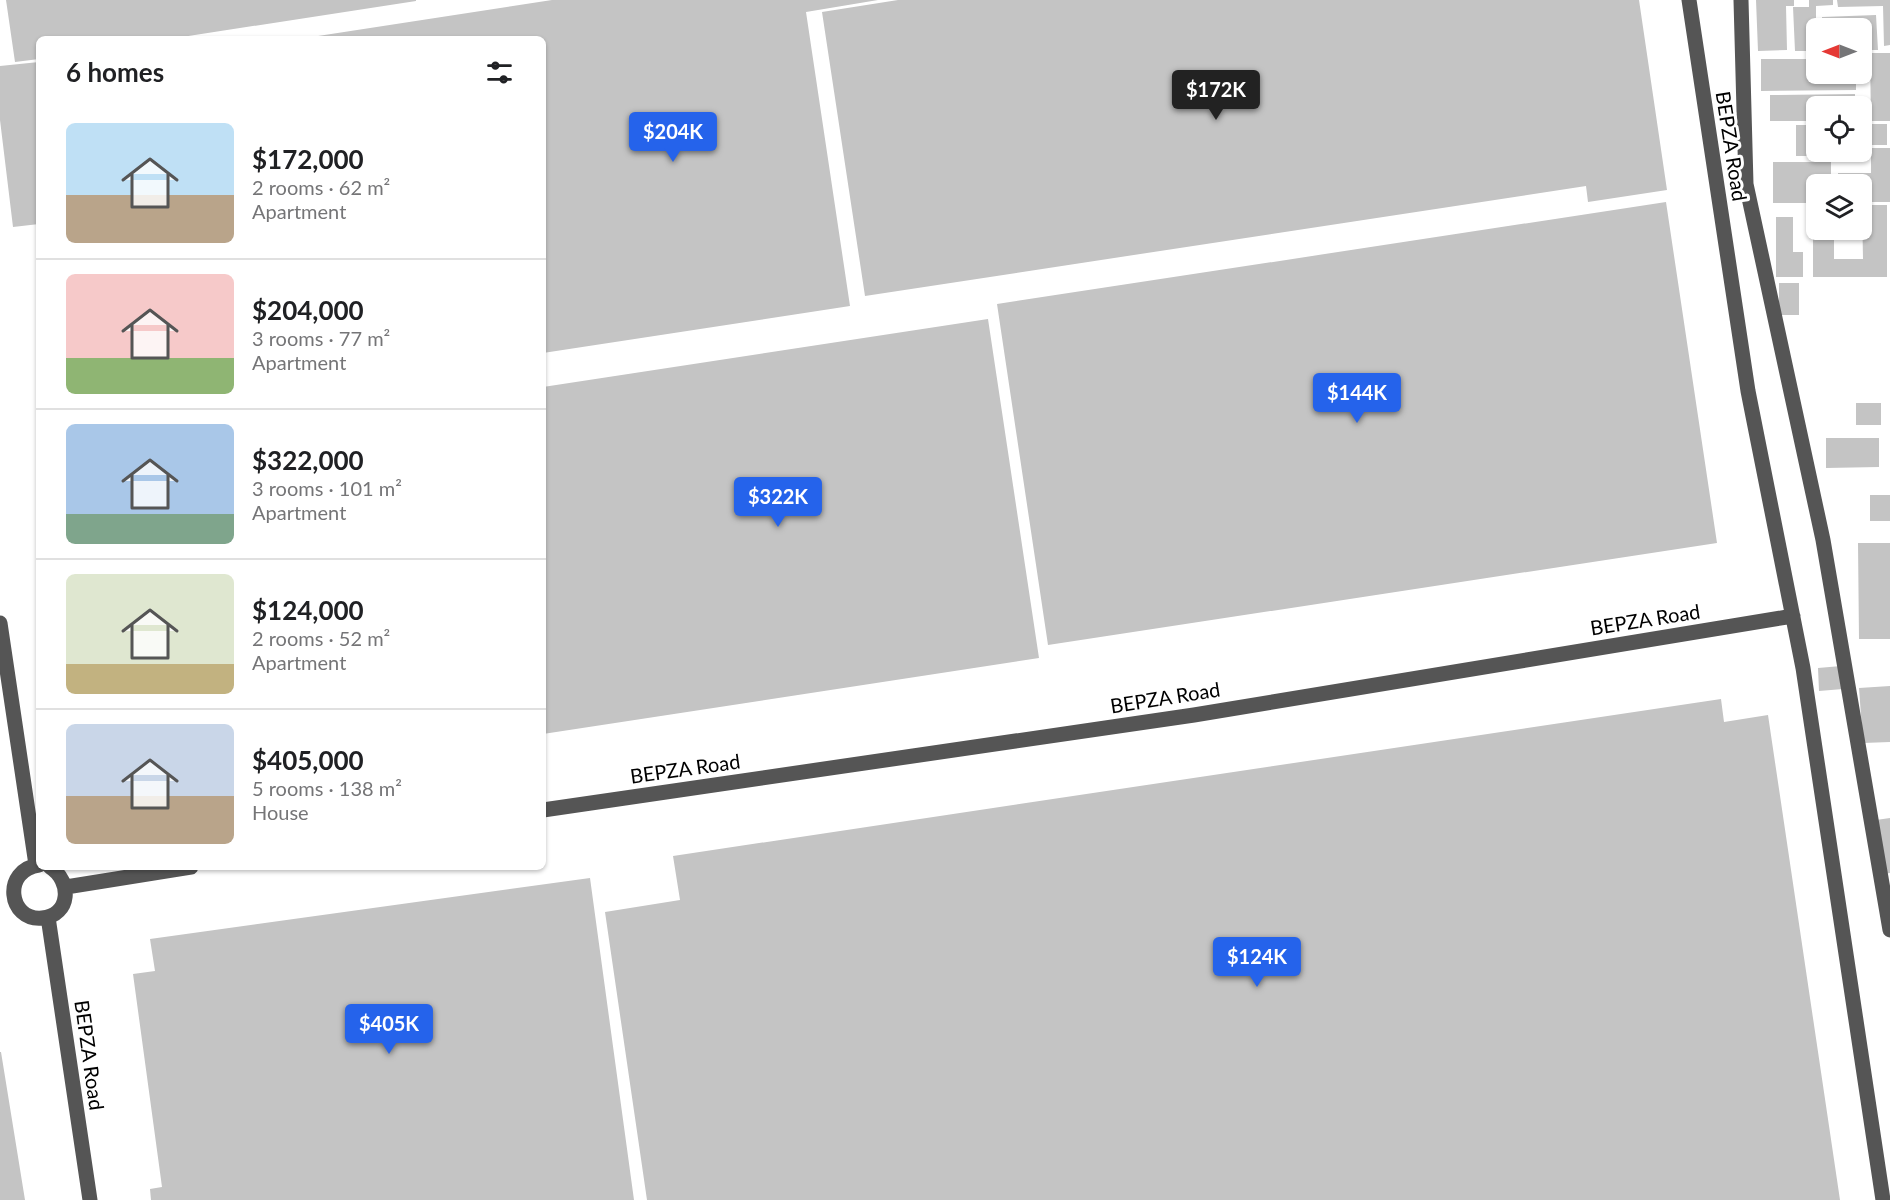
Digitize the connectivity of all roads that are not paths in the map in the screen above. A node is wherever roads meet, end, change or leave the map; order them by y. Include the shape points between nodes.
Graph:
1 (1689, 0) edge
2 (1741, 0) edge
3 (1793, 616) junction
4 (0, 623) edge
5 (546, 810) edge
6 (36, 831) edge
7 (36, 868) edge
8 (49, 870) edge
9 (172, 870) edge
10 (66, 887) junction
11 (7, 897) edge
12 (48, 917) junction
13 (1890, 930) edge
14 (90, 1200) edge
15 (1883, 1200) edge

1 - 3 street, BEPZA Road via 1748,391
2 - 13 street via 1746,184 1823,540
3 - 5 street, BEPZA Road via 1205,713
3 - 15 street, BEPZA Road
4 - 6 street
7 - 11 street via 17,877
8 - 10 street via 63,878
9 - 10 street
10 - 12 street via 62,905
11 - 12 street via 30,916
12 - 14 street, BEPZA Road

